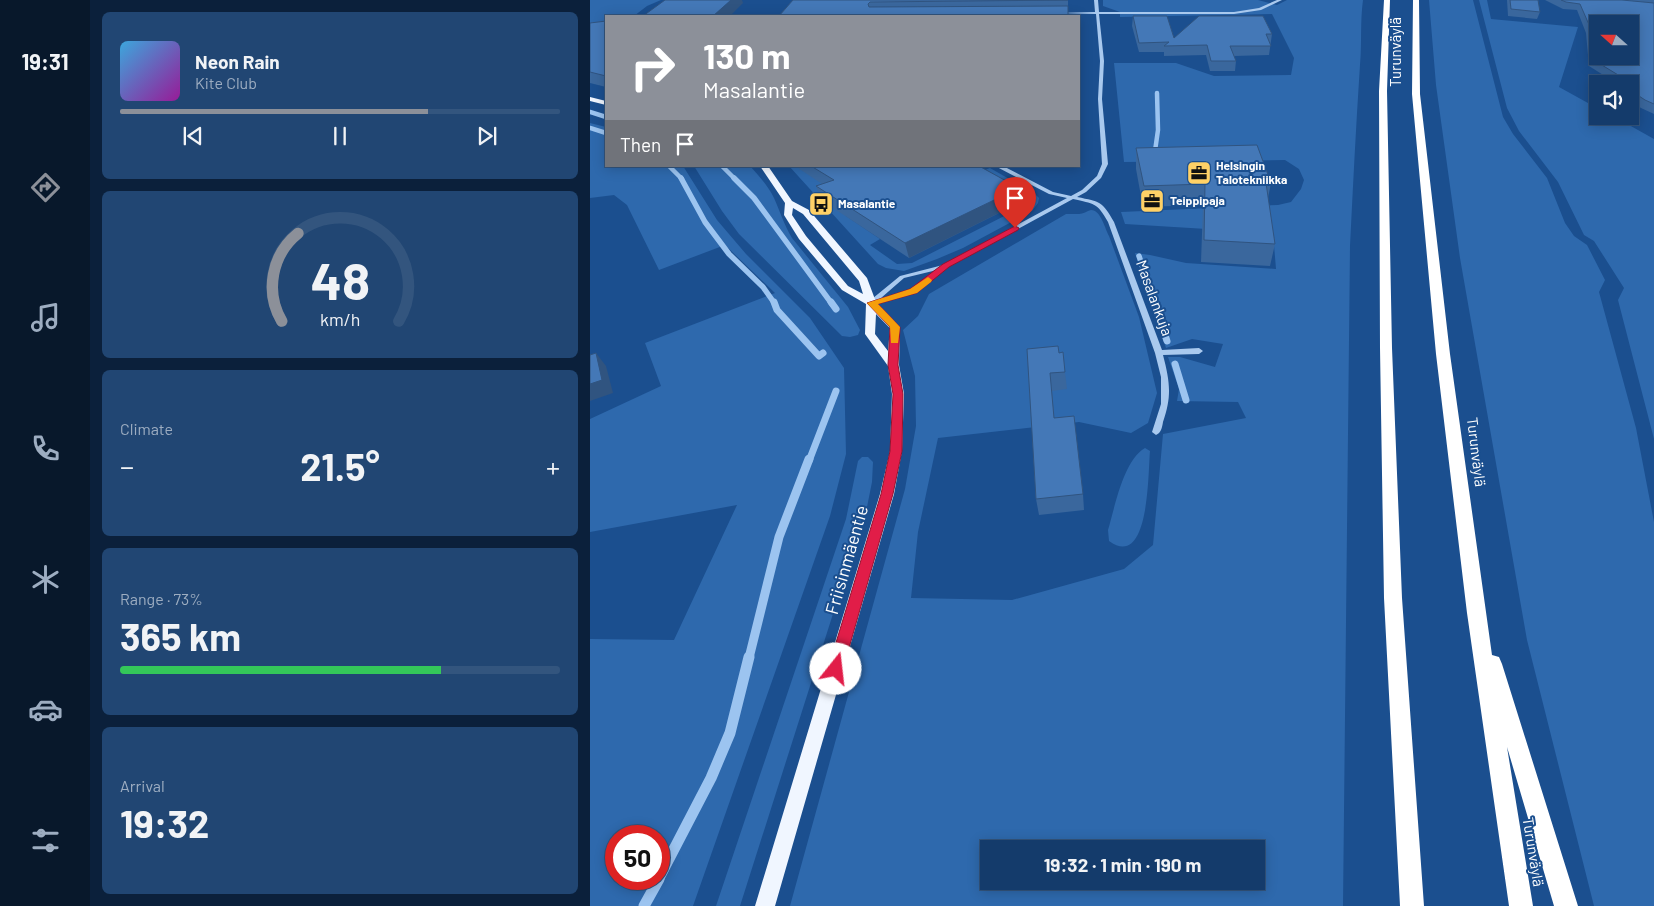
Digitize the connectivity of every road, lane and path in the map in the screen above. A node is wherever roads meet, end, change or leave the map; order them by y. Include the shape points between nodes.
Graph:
1 (1096, 0) edge
2 (1280, 0) edge
3 (1387, 0) edge
4 (1416, 0) edge
5 (1052, 13) edge
6 (1098, 14) junction
7 (590, 99) edge
8 (605, 102) edge
9 (765, 167) edge
10 (1000, 167) edge
11 (1072, 197) junction
12 (789, 203) junction
13 (946, 266) junction
14 (871, 303) junction
15 (1199, 351) dead end
16 (1159, 353) junction
17 (893, 365) junction
18 (1156, 432) dead end
19 (1476, 613) junction
20 (765, 906) edge
21 (1412, 906) edge
22 (1521, 906) edge
23 (1566, 906) edge

1 - 6 street
2 - 6 street via 1260,9 1234,13
3 - 21 highway, Turunväylä via 1383,91 1392,578
4 - 19 highway, Turunväylä via 1416,94 1443,354
5 - 6 street
6 - 11 street via 1105,164 1099,177
7 - 8 main road
9 - 12 main road, Friisinmäentie
10 - 11 street via 1051,193
11 - 13 street
11 - 16 street, Masalankuja via 1104,208
12 - 14 main road, Friisinmäentie via 806,212 864,280
12 - 14 main road, Friisinmäentie via 788,216 802,237 845,288
13 - 14 street via 914,291
13 - 14 street via 902,277
14 - 17 main road, Friisinmäentie via 870,334
14 - 17 main road, Friisinmäentie via 895,327
15 - 16 street
16 - 18 street, Masalankuja via 1165,377 1165,404
17 - 20 main road, Friisinmäentie via 898,394 896,451 887,494
19 - 22 highway, Turunväylä
19 - 23 highway

